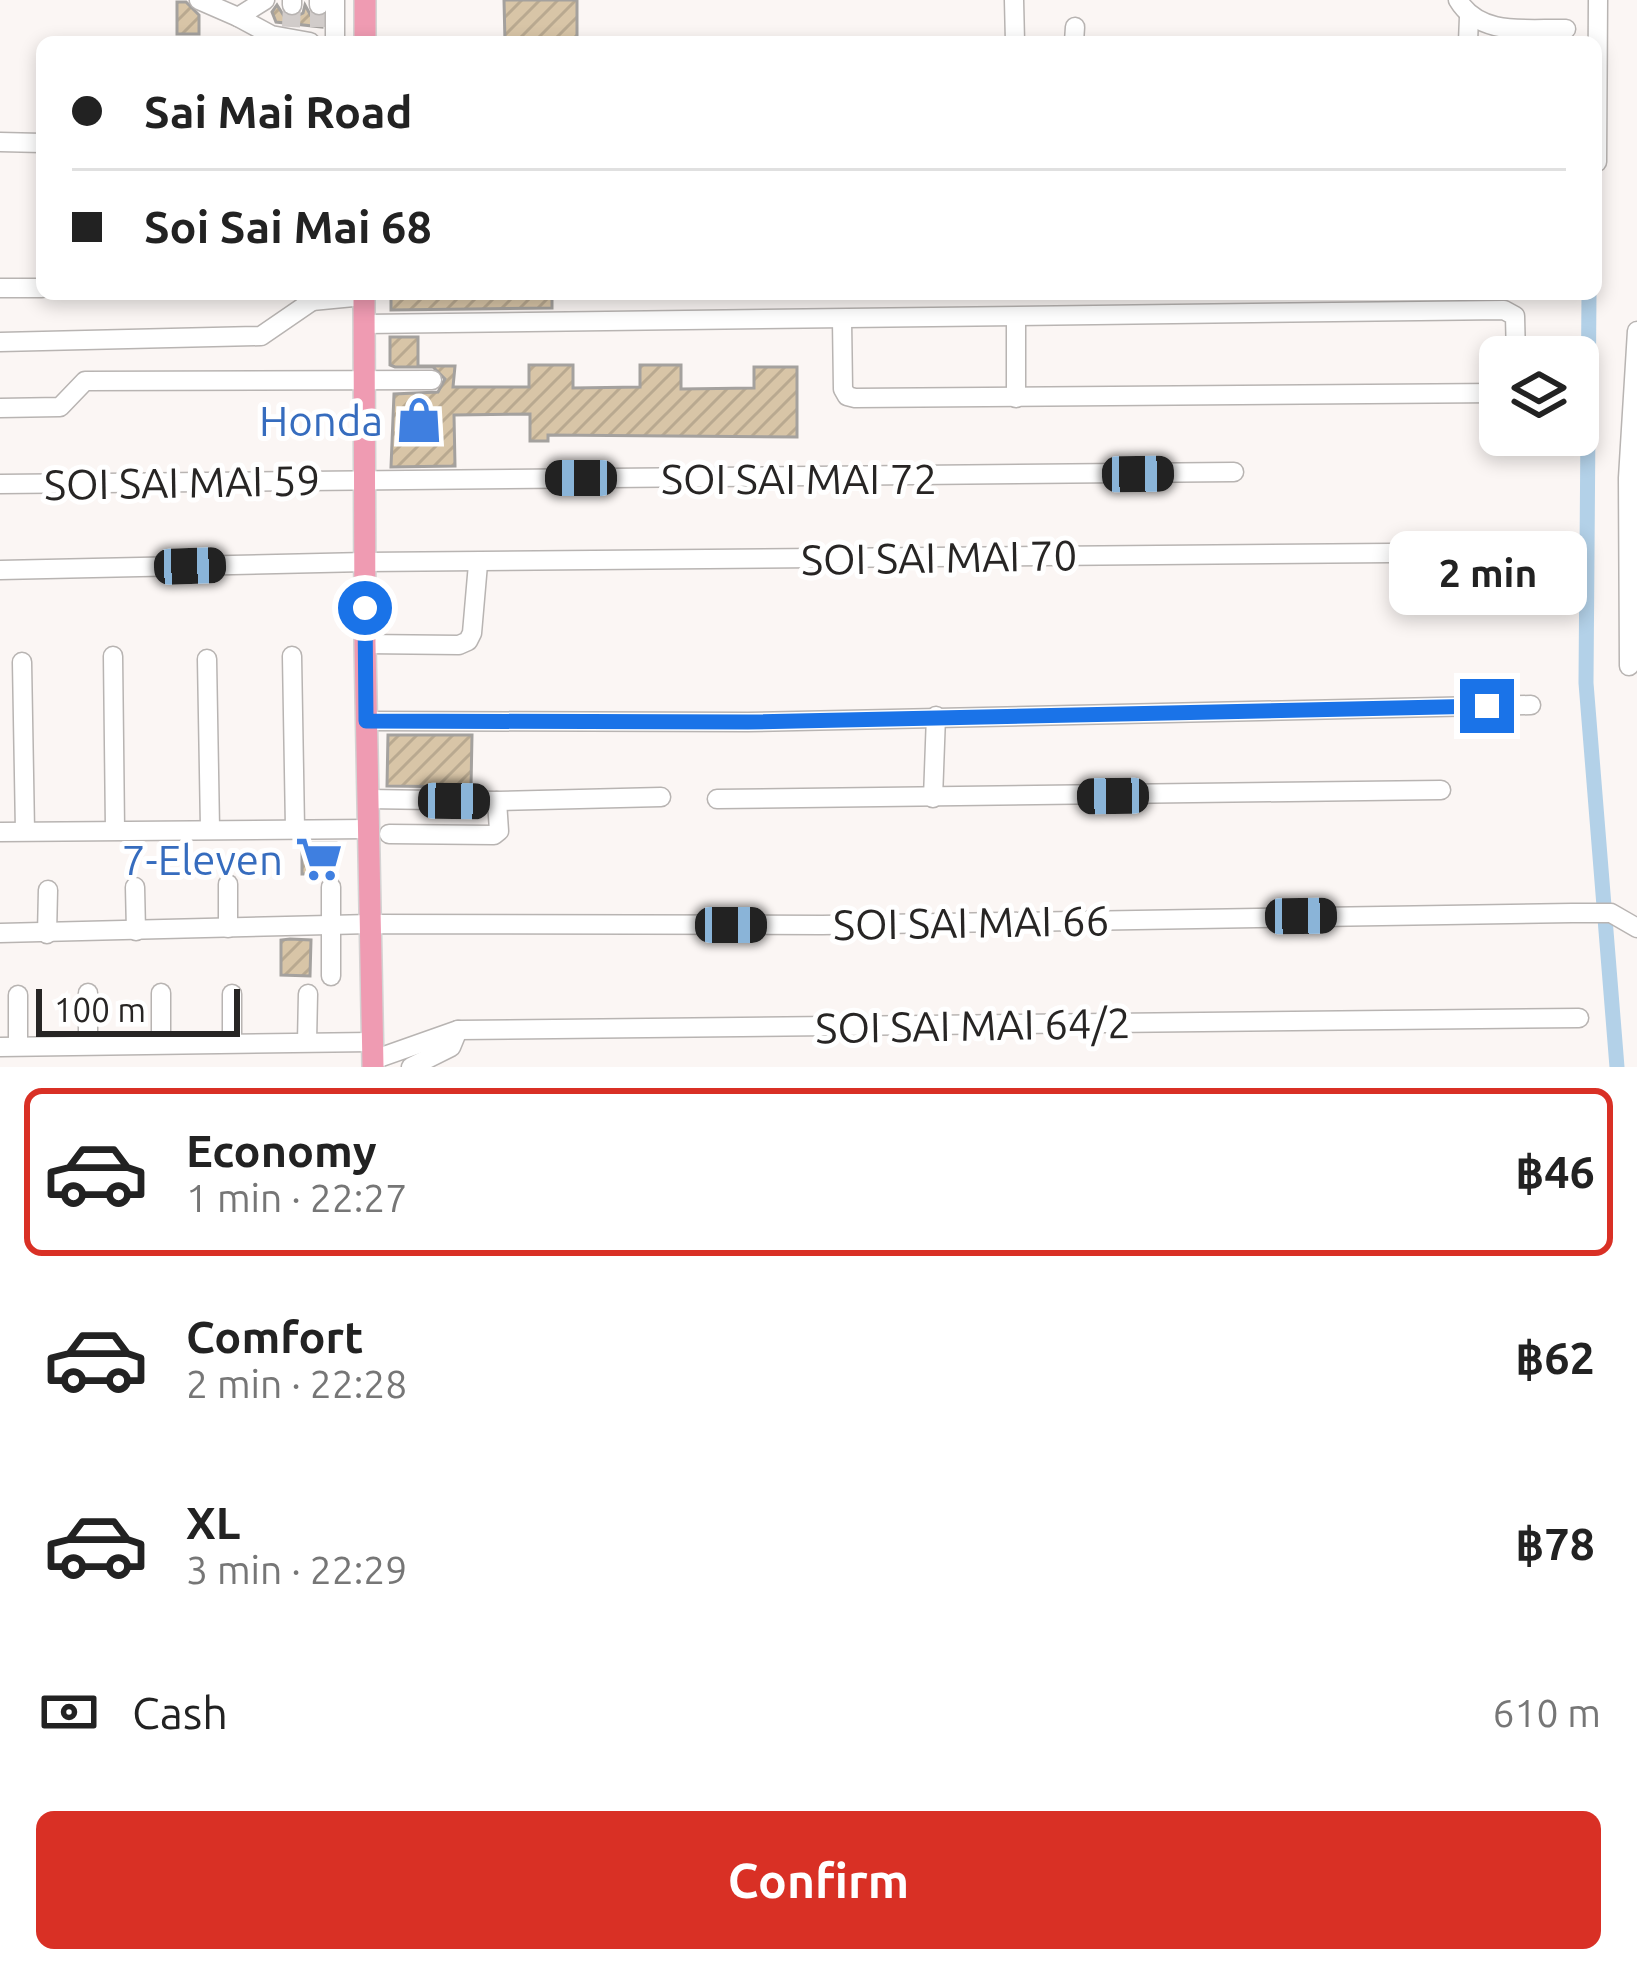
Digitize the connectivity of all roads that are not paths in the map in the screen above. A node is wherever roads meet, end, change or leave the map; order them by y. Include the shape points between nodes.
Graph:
1 (199, 0) edge
2 (265, 0) edge
3 (365, 0) edge
4 (1014, 0) edge
5 (1598, 0) edge
6 (324, 2) tunnel mouth
7 (1464, 8) edge
8 (238, 17) junction
9 (1566, 29) dead end
10 (1488, 34) edge
11 (306, 35) edge
12 (333, 36) edge
13 (365, 36) edge
14 (1015, 36) edge
15 (1598, 36) edge
16 (0, 142) edge
17 (36, 142) edge
18 (0, 288) edge
19 (36, 288) edge
20 (305, 300) edge
21 (364, 300) edge
22 (1016, 318) junction
23 (842, 320) junction
24 (364, 324) junction
25 (1637, 331) edge
26 (1515, 336) edge
27 (0, 342) edge
28 (364, 377) junction
29 (432, 380) dead end
30 (1479, 394) edge
31 (1016, 398) junction
32 (0, 408) edge
33 (1234, 472) dead end
34 (1633, 478) edge
35 (365, 479) junction
36 (0, 484) edge
37 (1512, 552) dead end
38 (365, 562) junction
39 (478, 564) junction
40 (0, 570) edge
41 (365, 644) junction
42 (113, 656) dead end
43 (292, 656) dead end
44 (207, 658) dead end
45 (22, 662) dead end
46 (1629, 666) dead end
47 (1531, 705) dead end
48 (935, 716) junction
49 (366, 721) junction
50 (1441, 790) dead end
51 (661, 797) dead end
52 (933, 798) junction
53 (368, 799) junction
54 (717, 799) dead end
55 (497, 801) junction
56 (210, 828) junction
57 (295, 828) junction
58 (115, 829) junction
59 (26, 831) junction
60 (379, 831) junction
61 (0, 832) edge
62 (228, 884) dead end
63 (135, 887) dead end
64 (331, 887) dead end
65 (48, 890) dead end
66 (371, 924) junction
67 (331, 926) junction
68 (228, 928) junction
69 (1637, 928) edge
70 (136, 931) junction
71 (0, 933) edge
72 (47, 934) junction
73 (331, 976) dead end
74 (88, 993) dead end
75 (161, 993) dead end
76 (232, 994) dead end
77 (308, 994) dead end
78 (18, 995) dead end
79 (1579, 1018) dead end
80 (458, 1030) junction
81 (308, 1042) junction
82 (232, 1043) junction
83 (161, 1044) junction
84 (88, 1045) junction
85 (9, 1047) edge
86 (373, 1056) edge
87 (411, 1067) edge

1 - 8 street
2 - 8 street
3 - 13 main road
4 - 14 street
5 - 15 street
6 - 12 street
7 - 10 street
8 - 11 street via 271,35
9 - 10 street
16 - 17 street
18 - 19 street
20 - 27 street via 261,336
21 - 24 main road
22 - 23 street
22 - 26 street via 1504,310 1514,316
22 - 31 street
23 - 24 street
23 - 31 street via 847,396
24 - 28 main road
25 - 34 street
28 - 29 street
28 - 32 street via 85,381 60,407
28 - 35 main road
30 - 31 street
33 - 35 street, SOI SAI MAI 72
34 - 46 street
35 - 36 street, SOI SAI MAI 59
35 - 38 main road
37 - 39 street, SOI SAI MAI 70
38 - 39 street, SOI SAI MAI 70
38 - 40 street, SOI SAI MAI 70
38 - 41 main road
39 - 41 street via 468,641
41 - 49 main road
42 - 58 street
43 - 57 street
44 - 56 street
45 - 59 street
47 - 48 street
48 - 49 street
48 - 52 street
49 - 53 main road
50 - 52 street
51 - 55 street
52 - 54 street
53 - 55 street
53 - 60 main road
55 - 60 street via 494,835
56 - 57 street
56 - 58 street
57 - 60 street
58 - 59 street
59 - 61 street
60 - 66 main road
62 - 68 street
63 - 70 street
64 - 67 street
65 - 72 street
66 - 67 street, SOI SAI MAI 66
66 - 69 street, SOI SAI MAI 66 via 822,926 1611,913
66 - 86 main road
67 - 68 street, SOI SAI MAI 66
67 - 73 street
68 - 70 street, SOI SAI MAI 66
70 - 72 street, SOI SAI MAI 66
71 - 72 street, SOI SAI MAI 66
74 - 84 street
75 - 83 street
76 - 82 street
77 - 81 street
78 - 85 street
79 - 80 street, SOI SAI MAI 64/2
80 - 86 street, SOI SAI MAI 64/2
80 - 87 street via 451,1047
81 - 82 street, SOI SAI MAI 64/2
81 - 86 street, SOI SAI MAI 64/2
82 - 83 street, SOI SAI MAI 64/2
83 - 84 street, SOI SAI MAI 64/2
84 - 85 street, SOI SAI MAI 64/2

